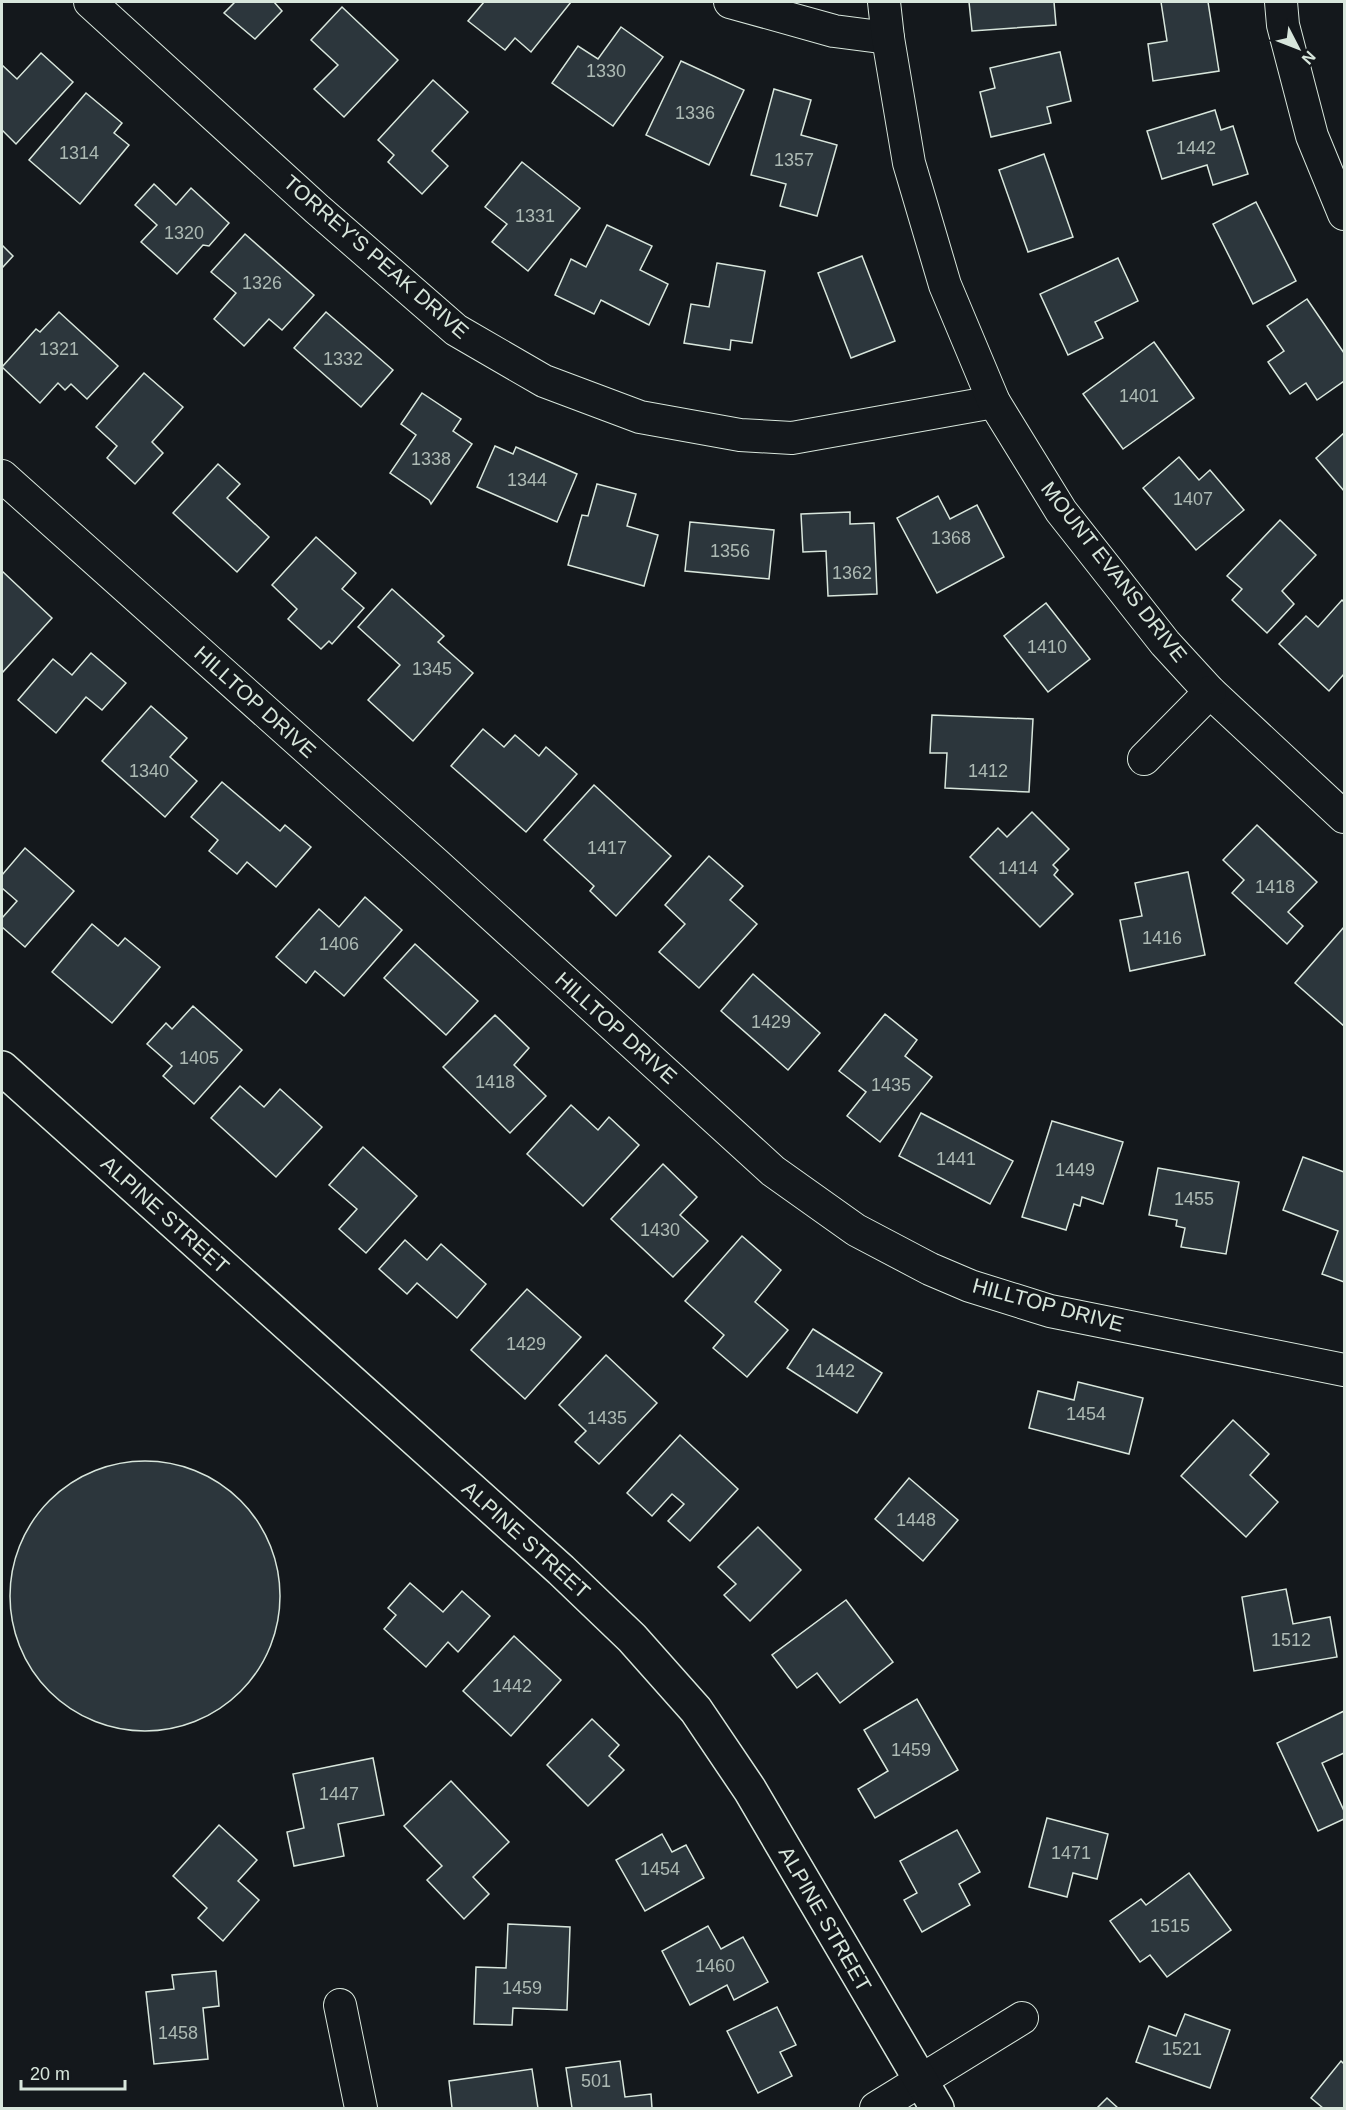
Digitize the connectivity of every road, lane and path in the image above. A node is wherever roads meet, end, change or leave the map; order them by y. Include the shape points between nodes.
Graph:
1 (90, 2) edge
2 (730, 2) edge
3 (884, 2) edge
4 (1281, 2) edge
5 (888, 38) junction
6 (1344, 214) edge
7 (994, 402) junction
8 (2, 476) edge
9 (1210, 692) junction
10 (1144, 759) dead end
11 (1344, 817) edge
12 (2, 1068) edge
13 (1344, 1370) edge
14 (340, 2006) dead end
15 (1022, 2018) dead end
16 (920, 2081) junction
17 (362, 2109) edge
18 (876, 2109) edge
19 (937, 2109) edge

1 - 7 street, TORREY'S PEAK DRIVE via 456,330 544,381 640,417 741,435 792,438
2 - 5 street via 834,30
3 - 5 street, MOUNT EVANS DRIVE
4 - 6 street via 1312,136
5 - 7 street, MOUNT EVANS DRIVE via 909,163 945,285
7 - 9 street, MOUNT EVANS DRIVE via 1061,511 1165,643
8 - 13 street, HILLTOP DRIVE via 773,1171 856,1230 970,1286 1050,1311
9 - 10 street
9 - 11 street, MOUNT EVANS DRIVE
12 - 16 street, ALPINE STREET via 632,1638 696,1710 750,1790
14 - 17 street
15 - 16 street
16 - 18 street
16 - 19 street, ALPINE STREET

